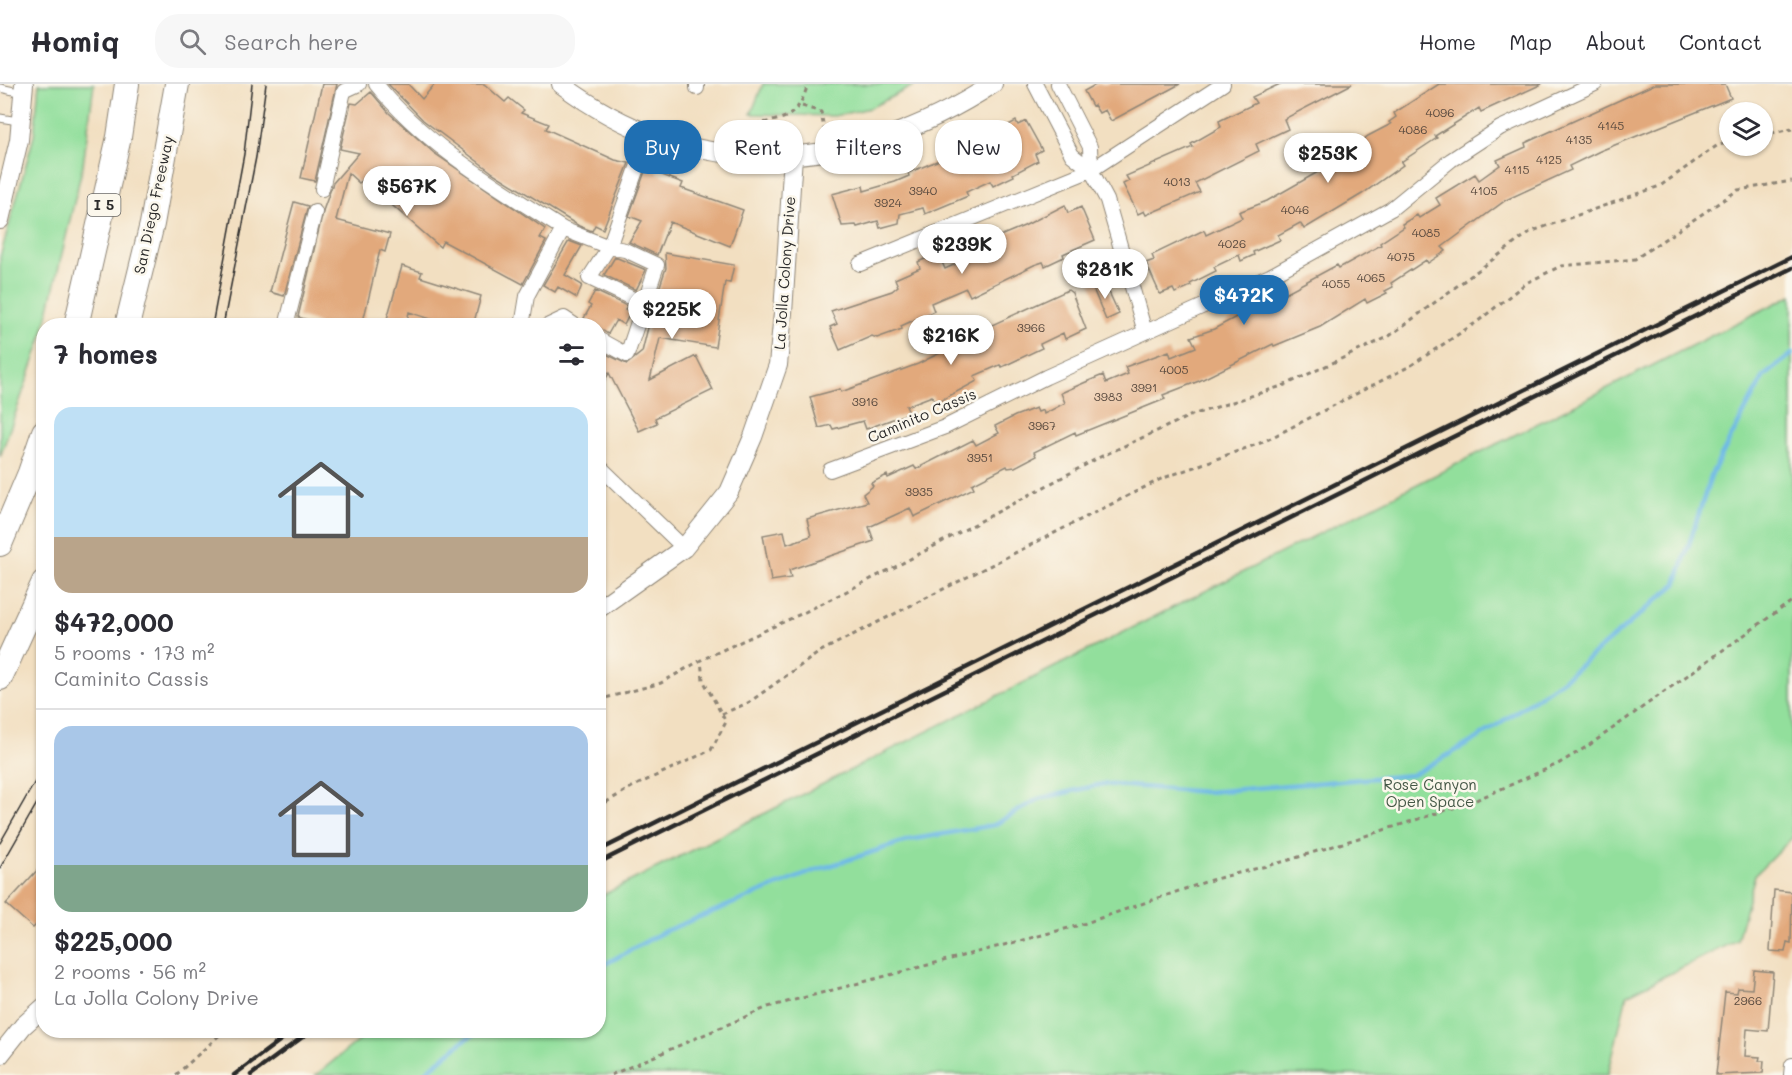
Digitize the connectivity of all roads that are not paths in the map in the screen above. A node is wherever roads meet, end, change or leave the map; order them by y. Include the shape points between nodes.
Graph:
1 (127, 84) edge
2 (177, 84) edge
3 (358, 84) edge
4 (376, 84) edge
5 (561, 84) edge
6 (993, 84) edge
7 (1035, 84) edge
8 (1058, 84) edge
9 (1223, 84) edge
10 (1595, 84) edge
11 (0, 88) edge
12 (23, 88) edge
13 (0, 118) edge
14 (20, 121) junction
15 (624, 122) edge
16 (803, 154) edge
17 (1091, 170) junction
18 (635, 174) edge
19 (792, 174) edge
20 (322, 189) dead end
21 (315, 212) dead end
22 (0, 220) edge
23 (563, 229) junction
24 (609, 247) junction
25 (860, 264) dead end
26 (644, 304) junction
27 (78, 318) edge
28 (129, 318) edge
29 (288, 318) edge
30 (523, 318) edge
31 (1145, 332) junction
32 (606, 343) edge
33 (36, 455) edge
34 (830, 470) dead end
35 (606, 473) edge
36 (0, 544) edge
37 (684, 548) junction
38 (36, 599) edge
39 (606, 603) edge
40 (0, 678) edge
41 (36, 1014) edge
42 (0, 1055) edge
43 (1792, 1065) edge
44 (1791, 1075) edge

1 - 27 highway, I 5 via 119,137
2 - 28 highway, San Diego Freeway via 153,224
3 - 20 street via 344,91
4 - 23 street via 397,110 462,164
5 - 15 street via 587,104
6 - 16 street via 926,121 884,138
7 - 17 street via 1072,155
8 - 17 street via 1090,147
9 - 17 street
10 - 31 street, Caminito Cassis via 1500,128 1451,160 1391,209 1280,271
11 - 12 lane
12 - 14 street
13 - 14 lane
14 - 22 street
17 - 25 street
17 - 31 street via 1107,200
18 - 24 street
19 - 37 street, La Jolla Colony Drive via 778,365 729,492
21 - 29 street
23 - 24 street
23 - 30 street via 527,296
24 - 26 street via 657,265
24 - 26 street via 589,278
26 - 32 street via 627,355
31 - 34 street, Caminito Cassis via 945,427
33 - 36 highway
35 - 37 street
37 - 39 street, La Jolla Colony Drive
38 - 40 highway
41 - 42 street
43 - 44 street

